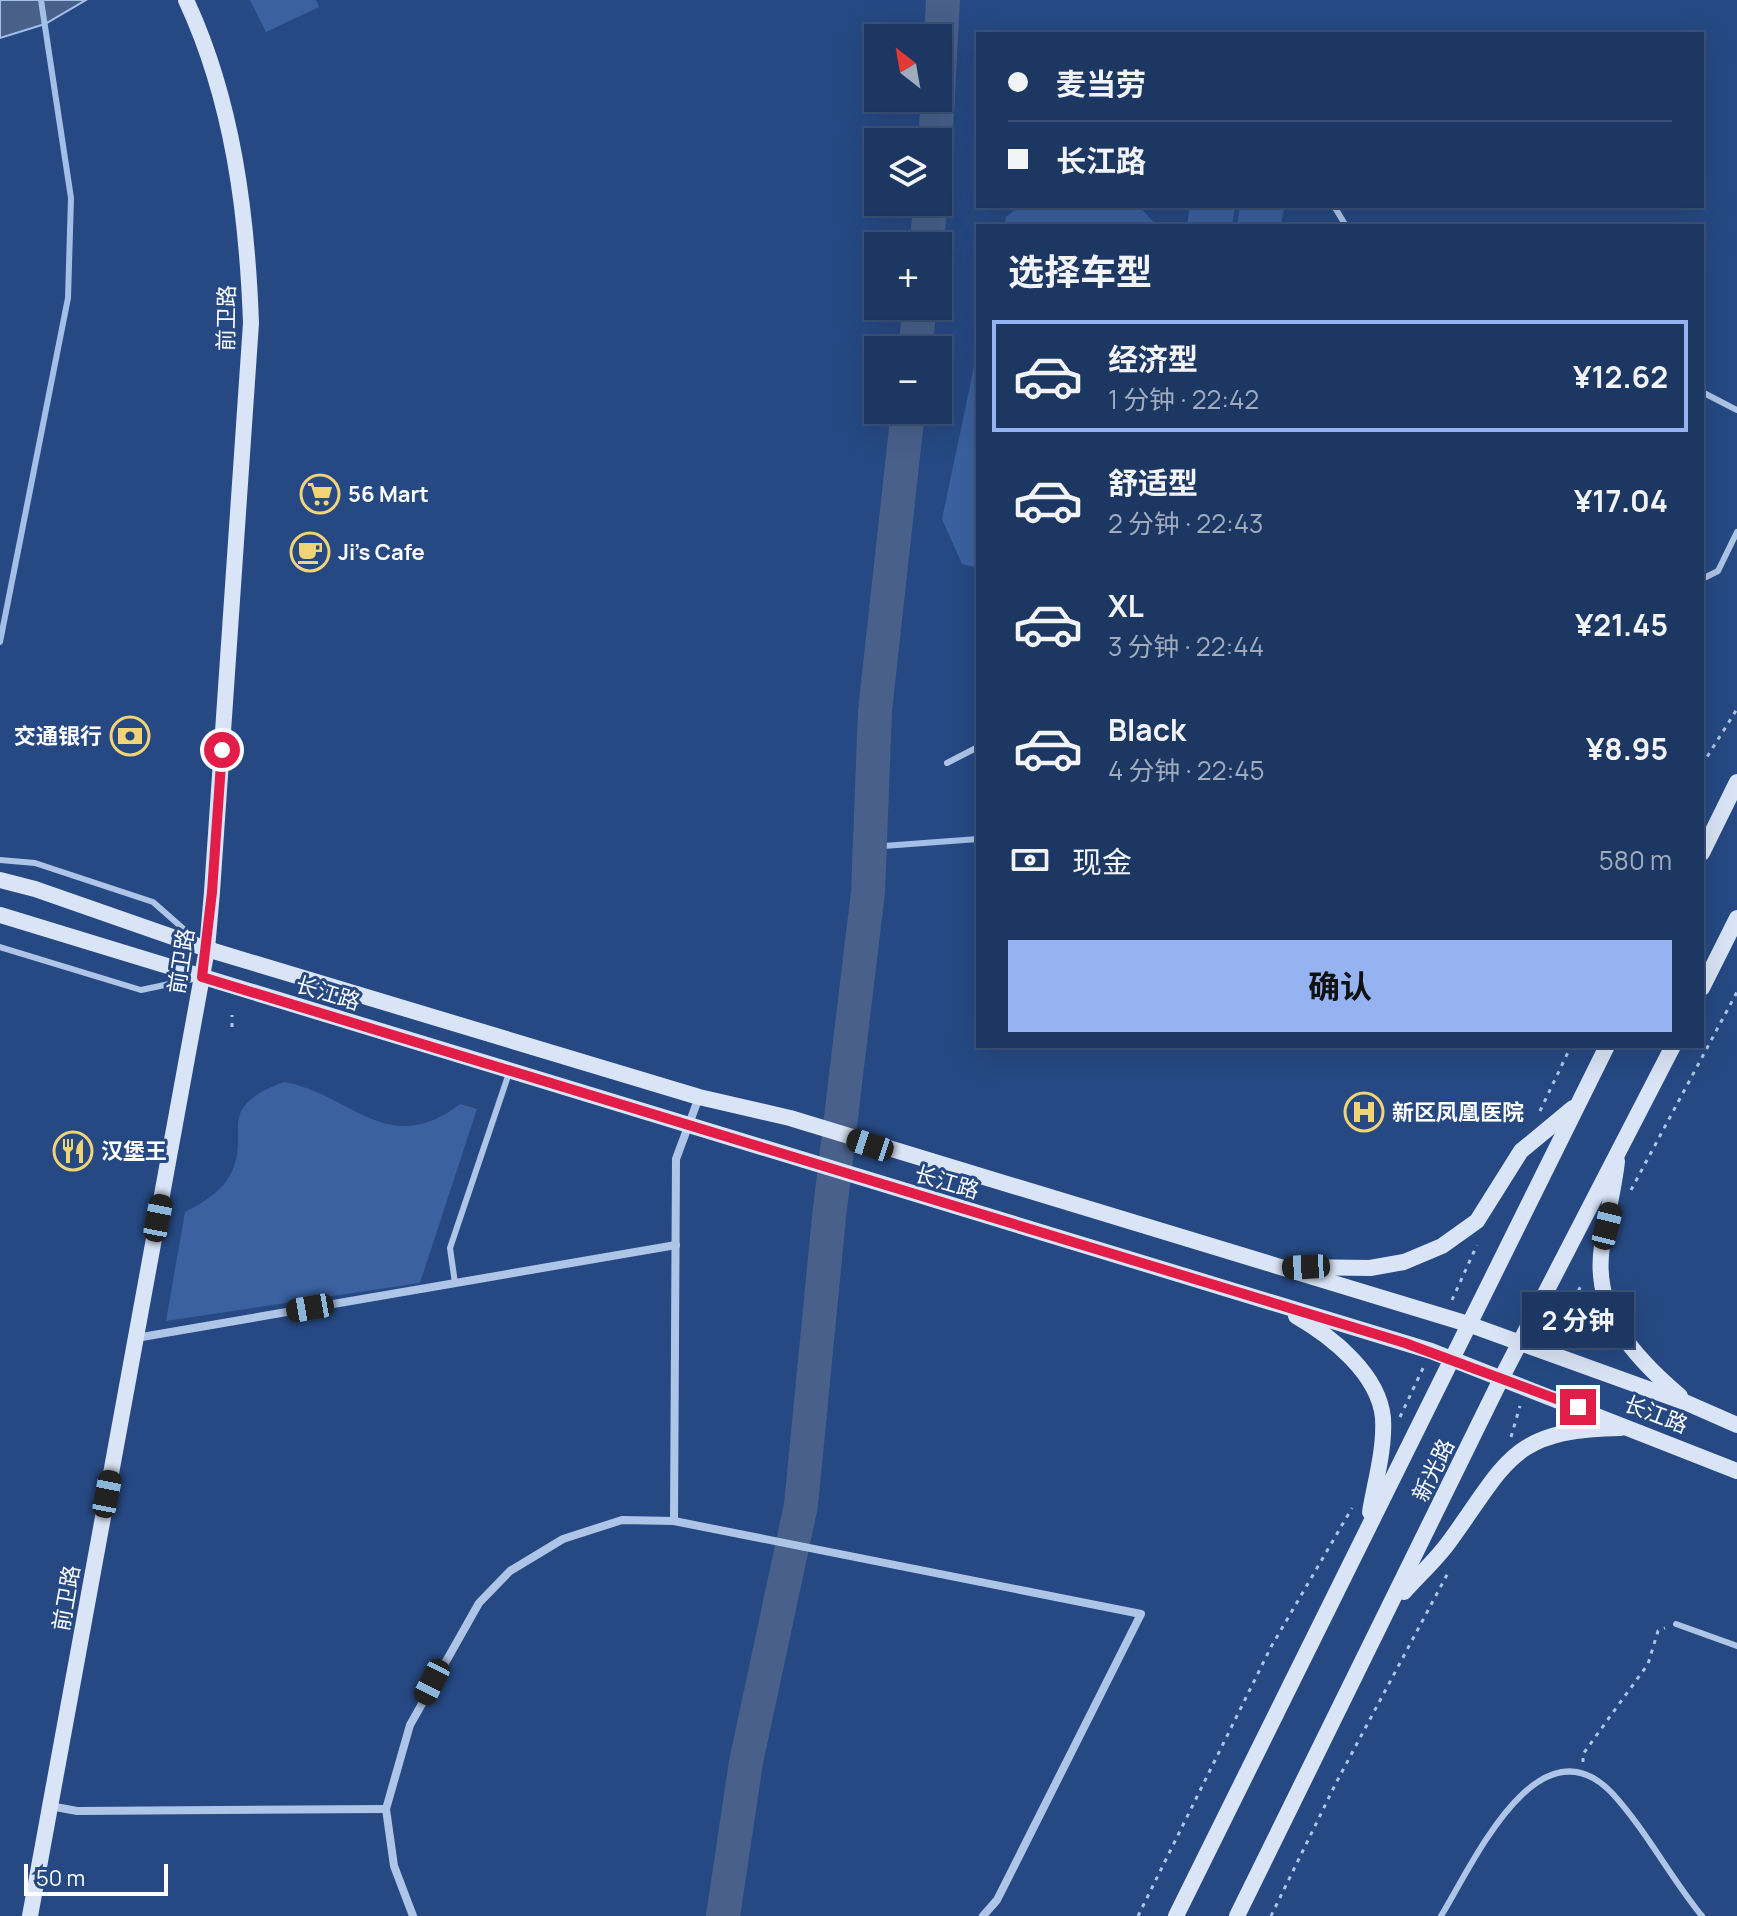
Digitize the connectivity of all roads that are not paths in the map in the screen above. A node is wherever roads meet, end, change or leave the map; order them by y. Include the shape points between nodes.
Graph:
1 (188, 3) edge
2 (1704, 393) edge
3 (1737, 410) edge
4 (1737, 532) edge
5 (1704, 578) edge
6 (976, 748) edge
7 (947, 763) dead end
8 (1737, 782) edge
9 (1704, 849) edge
10 (0, 860) edge
11 (0, 880) edge
12 (0, 915) edge
13 (1737, 918) edge
14 (0, 947) edge
15 (207, 949) junction
16 (202, 977) junction
17 (1704, 984) edge
18 (1606, 1048) edge
19 (1672, 1048) edge
20 (509, 1073) junction
21 (699, 1097) junction
22 (1577, 1105) junction
23 (688, 1127) junction
24 (1618, 1153) junction
25 (676, 1245) junction
26 (1281, 1268) junction
27 (455, 1283) junction
28 (1274, 1303) junction
29 (1468, 1324) junction
30 (136, 1338) junction
31 (1520, 1342) junction
32 (1451, 1358) junction
33 (1502, 1377) junction
34 (1687, 1403) junction
35 (1737, 1425) edge
36 (1631, 1428) junction
37 (1737, 1471) edge
38 (674, 1521) junction
39 (1368, 1527) junction
40 (1389, 1608) junction
41 (1676, 1624) road end
42 (1737, 1646) edge
43 (50, 1806) junction
44 (386, 1809) junction
45 (30, 1916) edge
46 (413, 1916) edge
47 (983, 1916) edge
48 (1176, 1916) edge
49 (1237, 1916) edge
50 (1441, 1916) edge
51 (1702, 1916) edge

1 - 15 main road, 前卫路 via 218,86 236,162 248,245 251,323
2 - 3 lane
4 - 5 lane via 1718,571
6 - 7 lane
8 - 9 main road
10 - 15 lane via 35,863 153,902
11 - 15 main road, 长江路
12 - 16 main road, 长江路
13 - 17 main road
14 - 16 lane via 141,990
15 - 16 main road, 前卫路
15 - 21 main road, 长江路
16 - 20 main road, 长江路
16 - 30 main road, 前卫路
18 - 22 main road, 新光路
19 - 24 main road, 新光路
20 - 23 main road, 长江路
20 - 27 lane via 450,1248
21 - 23 street
21 - 26 main road, 长江路 via 790,1118
22 - 26 main road via 1521,1151 1477,1221 1442,1246 1404,1262 1370,1268
22 - 29 main road, 新光路
23 - 25 street via 676,1159
23 - 28 main road, 长江路
24 - 31 main road, 新光路
24 - 34 main road via 1601,1248 1609,1313 1625,1343
25 - 27 street
25 - 38 street
26 - 29 main road, 长江路
27 - 30 street
28 - 32 main road, 长江路
28 - 39 main road via 1307,1322 1355,1362 1376,1397 1383,1416 1382,1442
29 - 31 main road, 长江路
29 - 32 main road, 新光路
30 - 43 main road, 前卫路
31 - 33 main road, 新光路
31 - 34 main road, 长江路
32 - 33 main road, 长江路
32 - 39 main road, 新光路
33 - 36 main road, 长江路
33 - 40 main road, 新光路
34 - 35 main road, 长江路
36 - 37 main road, 长江路
36 - 40 main road via 1581,1428 1555,1435 1503,1463 1448,1543
38 - 44 street via 622,1520 563,1539 510,1571 479,1603 437,1673 410,1725
38 - 47 street via 1141,1614 997,1900
39 - 48 main road, 新光路
40 - 49 main road, 新光路
41 - 42 lane
43 - 44 street via 77,1811
43 - 45 main road, 前卫路
44 - 46 street via 394,1866
50 - 51 lane via 1513,1800 1546,1774 1582,1773 1611,1792

